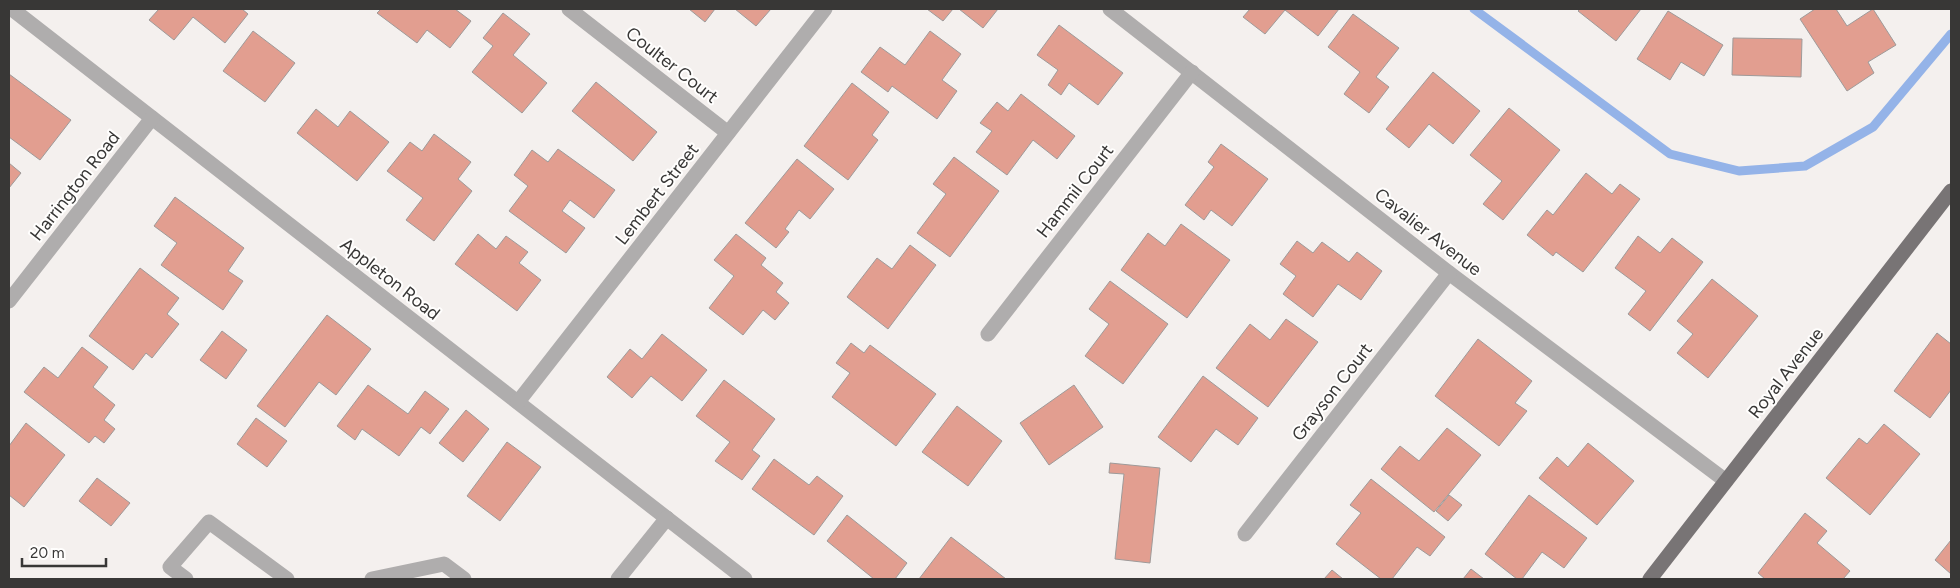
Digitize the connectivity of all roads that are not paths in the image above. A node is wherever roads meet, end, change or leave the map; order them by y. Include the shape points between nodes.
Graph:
1 (12, 9) edge
2 (569, 9) edge
3 (825, 9) edge
4 (1110, 9) edge
5 (1192, 72) junction
6 (152, 118) junction
7 (728, 133) junction
8 (1951, 191) edge
9 (1449, 273) junction
10 (9, 301) edge
11 (988, 334) dead end
12 (518, 402) junction
13 (1726, 481) junction
14 (667, 518) junction
15 (1245, 534) dead end
16 (186, 579) edge
17 (287, 579) edge
18 (372, 579) edge
19 (464, 579) edge
20 (618, 579) edge
21 (745, 579) edge
22 (1650, 579) edge

1 - 6 street, Appleton Road
2 - 7 street, Coulter Court
3 - 7 street, Lembert Street
4 - 5 street, Cavalier Avenue
5 - 9 street, Cavalier Avenue
5 - 11 street, Hammil Court
6 - 10 street, Harrington Road
6 - 12 street, Appleton Road
7 - 12 street, Lembert Street
8 - 13 main road, Royal Avenue
9 - 13 street, Cavalier Avenue
9 - 15 street, Grayson Court
12 - 14 street, Appleton Road
13 - 22 main road, Royal Avenue
14 - 20 street
14 - 21 street, Appleton Road
16 - 17 street via 170,567 210,522
18 - 19 street via 444,564

